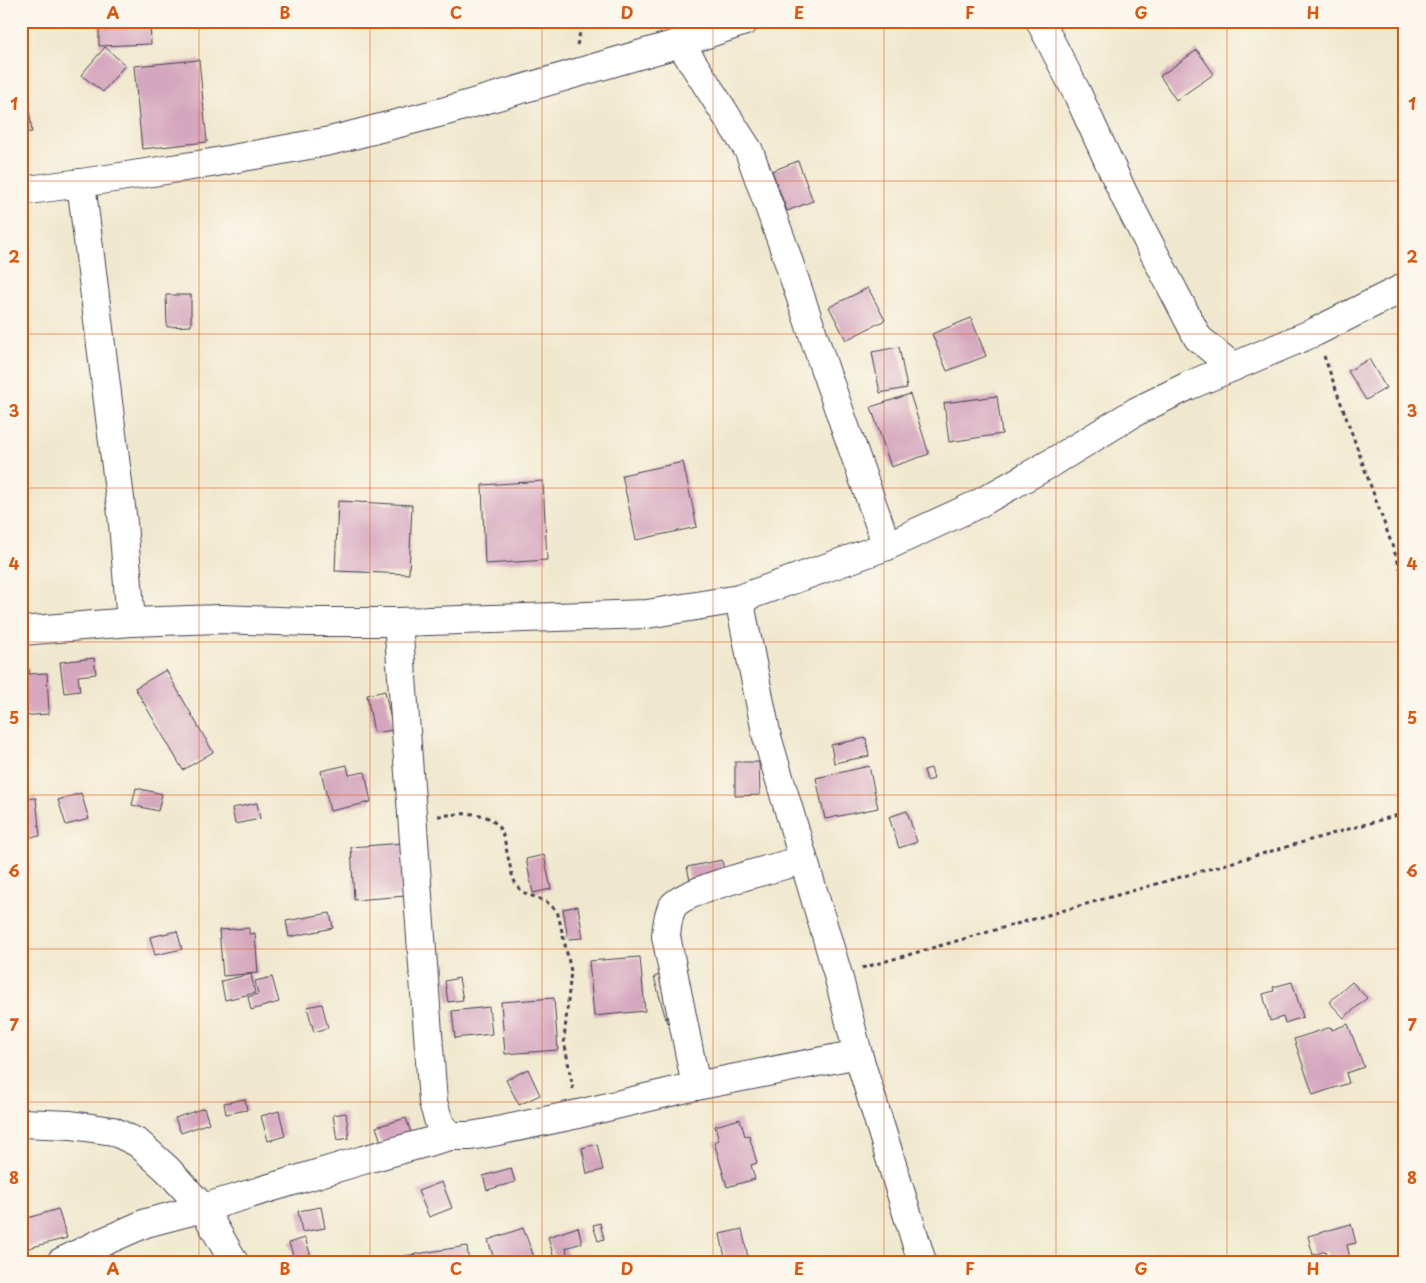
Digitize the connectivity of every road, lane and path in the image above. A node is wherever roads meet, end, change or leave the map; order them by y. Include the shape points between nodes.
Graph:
1 (745, 21) edge
2 (1040, 21) edge
3 (680, 43) junction
4 (81, 183) junction
5 (21, 191) edge
6 (1405, 287) edge
7 (1315, 332) junction
8 (1198, 338) junction
9 (1233, 367) junction
10 (1188, 386) junction
11 (887, 546) junction
12 (1405, 581) edge
13 (739, 599) junction
14 (131, 622) junction
15 (398, 622) junction
16 (21, 631) edge
17 (411, 808) junction
18 (1405, 813) edge
19 (803, 860) junction
20 (838, 975) junction
21 (858, 1054) junction
22 (696, 1086) junction
23 (578, 1114) junction
24 (21, 1123) edge
25 (450, 1136) junction
26 (203, 1208) junction
27 (61, 1262) edge
28 (234, 1262) edge
29 (922, 1262) edge

1 - 3 street
2 - 8 street
3 - 4 street via 330,141
3 - 11 street via 749,151
4 - 5 street
4 - 14 street via 123,523
6 - 7 street
7 - 9 street
7 - 12 path
8 - 9 street
8 - 10 street
9 - 10 street
10 - 11 street via 1137,411 978,504
11 - 13 street
13 - 15 street via 647,614
13 - 19 street via 767,736
14 - 15 street via 220,619
14 - 16 street
15 - 17 street
17 - 23 path via 427,815 480,814 490,820 504,838 514,881 519,889 546,901 558,914 571,971 564,1040
17 - 25 street via 433,1102 439,1122
18 - 20 path
19 - 20 street
19 - 22 street via 715,885 681,898 672,907 666,936
20 - 21 street
21 - 22 street
21 - 29 street
22 - 23 street
23 - 25 street via 470,1136
24 - 26 street via 113,1131 138,1143
25 - 26 street
26 - 27 street via 146,1224
26 - 28 street

